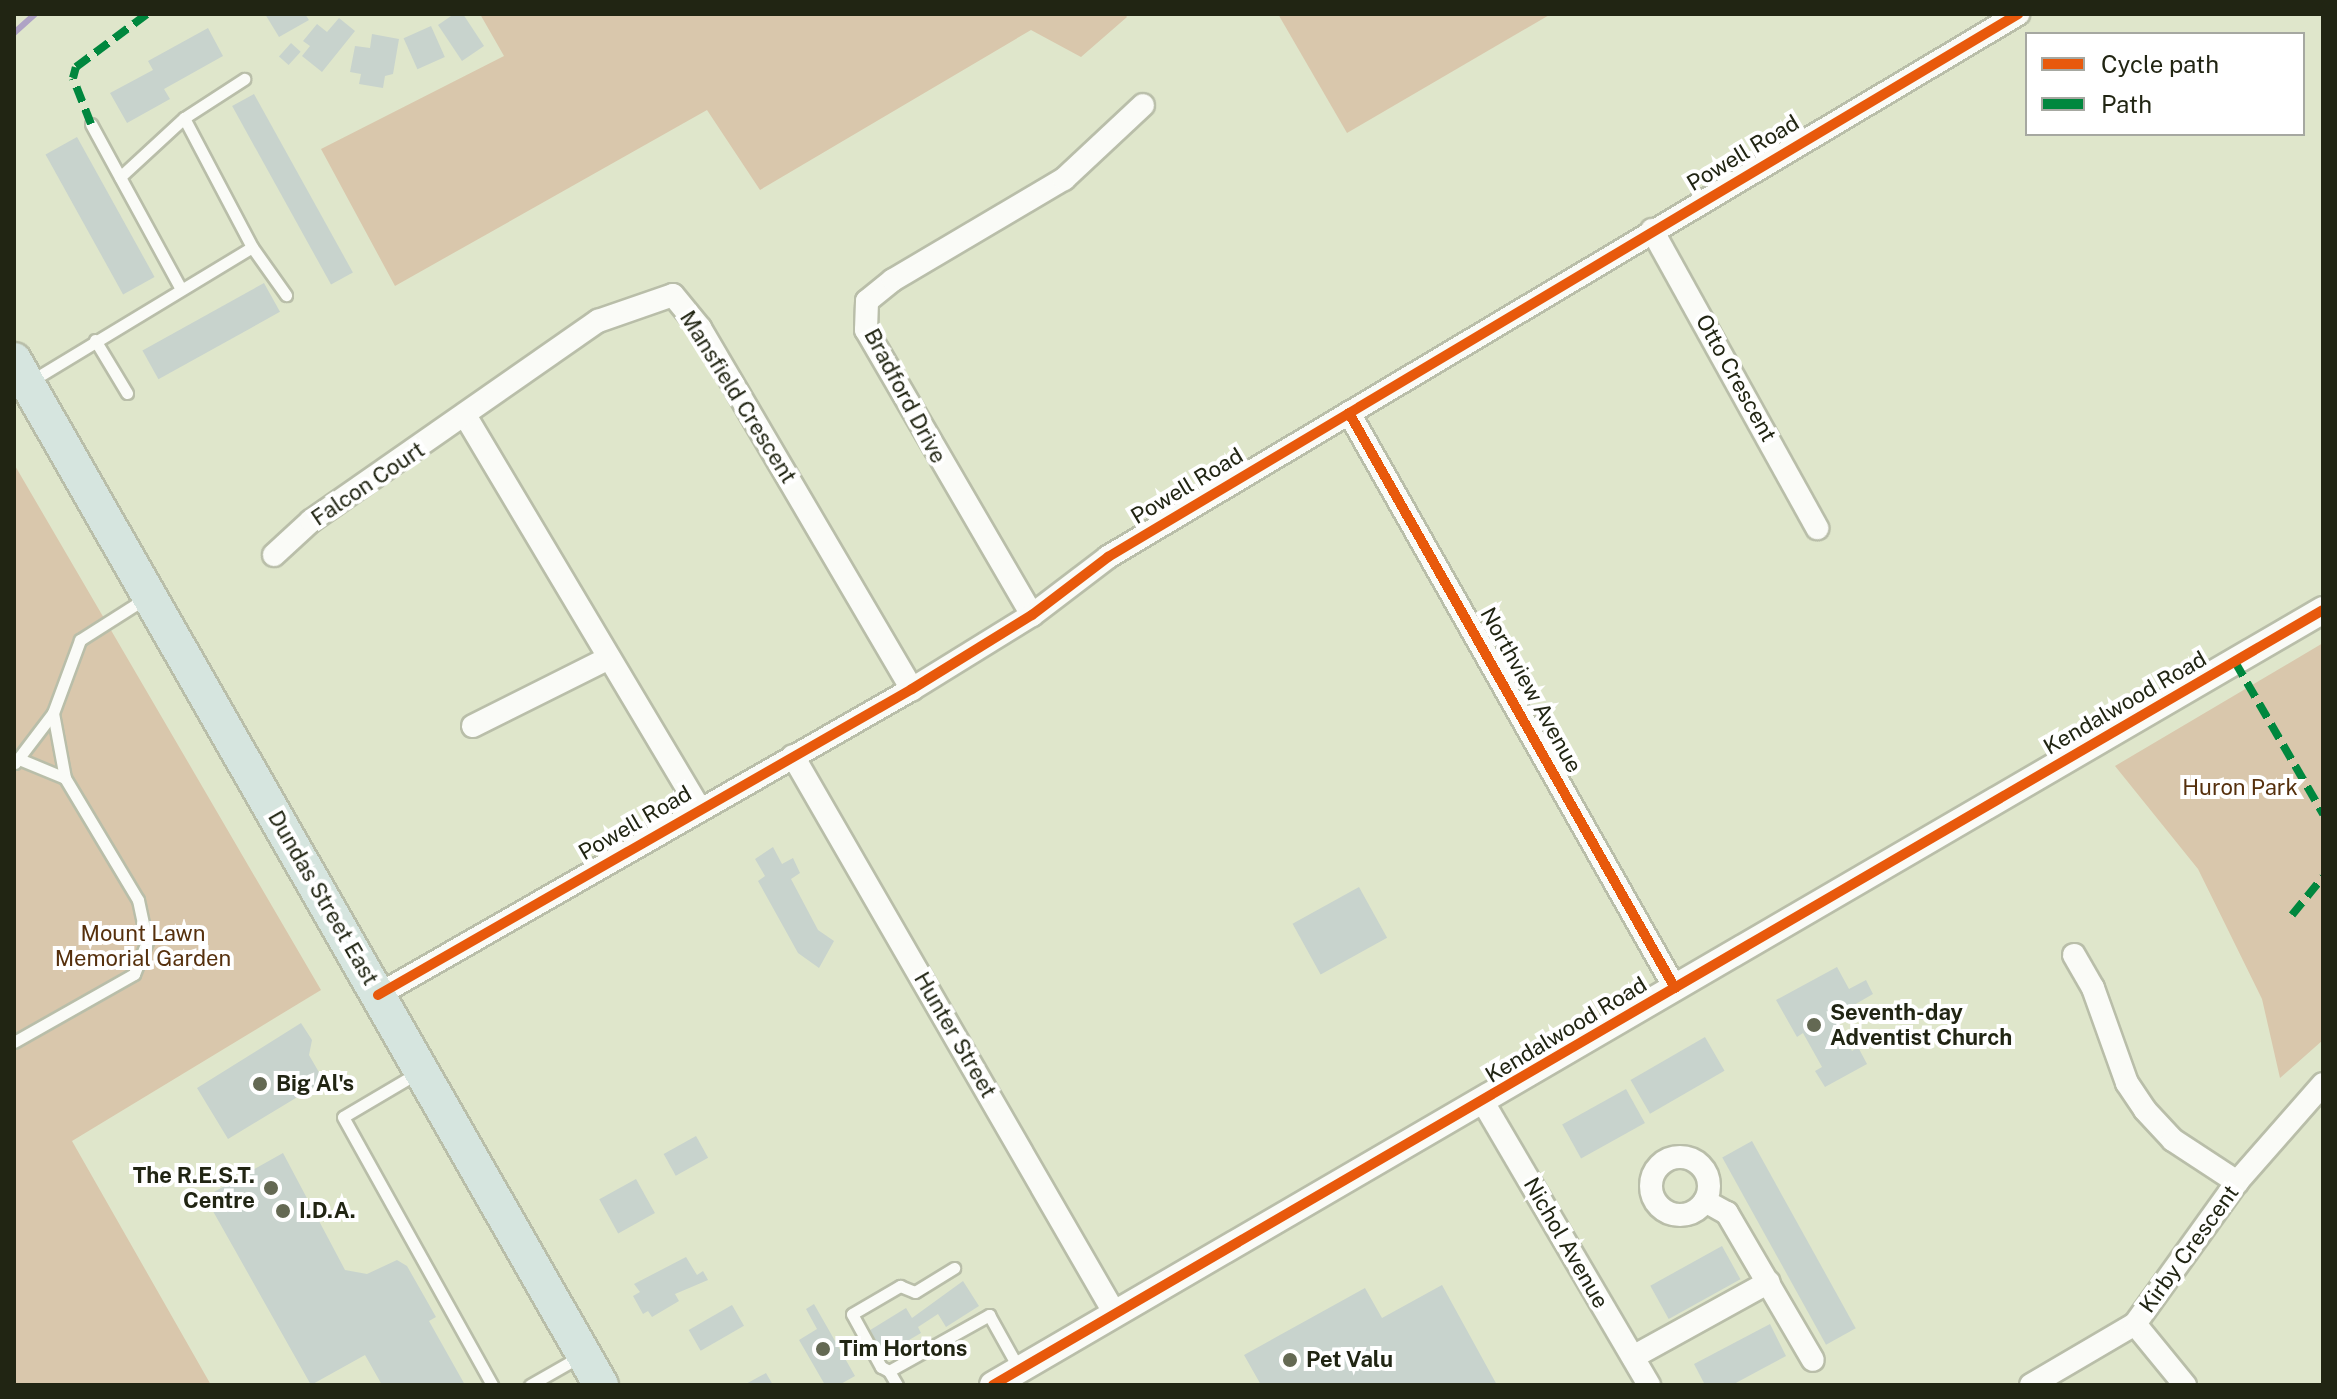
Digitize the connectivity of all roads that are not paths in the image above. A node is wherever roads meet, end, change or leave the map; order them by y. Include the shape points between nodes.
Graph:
1 (2018, 14) edge
2 (244, 79) dead end
3 (1143, 105) dead end
4 (184, 118) junction
5 (91, 124) dead end
6 (120, 177) junction
7 (1652, 230) junction
8 (252, 247) junction
9 (181, 289) junction
10 (286, 295) dead end
11 (95, 340) junction
12 (28, 385) edge
13 (127, 393) dead end
14 (1349, 413) junction
15 (466, 417) junction
16 (1817, 528) dead end
17 (274, 555) dead end
18 (150, 595) junction
19 (2323, 610) edge
20 (1032, 615) junction
21 (607, 659) junction
22 (912, 689) junction
23 (53, 713) junction
24 (473, 726) dead end
25 (793, 756) junction
26 (16, 762) edge
27 (65, 778) junction
28 (700, 809) junction
29 (2074, 955) dead end
30 (1675, 988) junction
31 (378, 995) junction
32 (14, 1042) edge
33 (421, 1070) junction
34 (2323, 1084) edge
35 (1483, 1102) junction
36 (2237, 1182) junction
37 (1705, 1201) dead end
38 (954, 1268) dead end
39 (1769, 1282) junction
40 (1115, 1314) junction
41 (2135, 1324) junction
42 (583, 1355) junction
43 (1633, 1357) junction
44 (1813, 1360) dead end
45 (1020, 1370) junction
46 (889, 1371) junction
47 (492, 1385) edge
48 (530, 1385) edge
49 (601, 1385) edge
50 (897, 1385) edge
51 (993, 1385) edge
52 (1649, 1385) edge
53 (2031, 1385) edge
54 (2185, 1385) edge

1 - 7 street, Powell Road
2 - 4 lane
3 - 20 street, Bradford Drive via 1064,179 893,280 867,301 866,330
4 - 6 lane
4 - 8 lane
5 - 6 lane
6 - 9 lane
7 - 14 street, Powell Road
7 - 16 street, Otto Crescent
8 - 9 lane
8 - 10 lane
9 - 11 lane
11 - 12 lane
11 - 13 lane
12 - 18 main road, Dundas Street East
14 - 20 street, Powell Road via 1108,557
14 - 30 street, Northview Avenue
15 - 17 street, Falcon Court via 311,521
15 - 21 street
15 - 22 street, Mansfield Crescent via 598,321 673,295 700,328
18 - 23 lane via 80,640
18 - 31 main road, Dundas Street East
19 - 30 street, Kendalwood Road
20 - 22 street, Powell Road
21 - 24 street
21 - 28 street
22 - 25 street, Powell Road
23 - 26 lane
23 - 27 lane
25 - 28 street, Powell Road
25 - 40 street, Hunter Street
26 - 27 lane
27 - 32 lane via 138,900 147,942 134,974
28 - 31 street, Powell Road
29 - 36 street via 2093,988 2127,1083 2145,1110 2173,1140
30 - 35 street, Kendalwood Road
31 - 33 main road, Dundas Street East
33 - 42 main road, Dundas Street East
33 - 47 lane via 343,1117
34 - 36 street, Kirby Crescent
35 - 40 street, Kendalwood Road
35 - 43 street, Nichol Avenue
36 - 41 street, Kirby Crescent
37 - 39 street via 1727,1213
38 - 46 lane via 915,1292 900,1286 852,1314 881,1367
39 - 43 street
39 - 44 street
40 - 45 street, Kendalwood Road
41 - 53 street, Kirby Crescent
41 - 54 street
42 - 48 lane
42 - 49 main road, Dundas Street East
43 - 52 street, Nichol Avenue
45 - 46 lane via 989,1315
45 - 51 street, Kendalwood Road
46 - 50 lane

